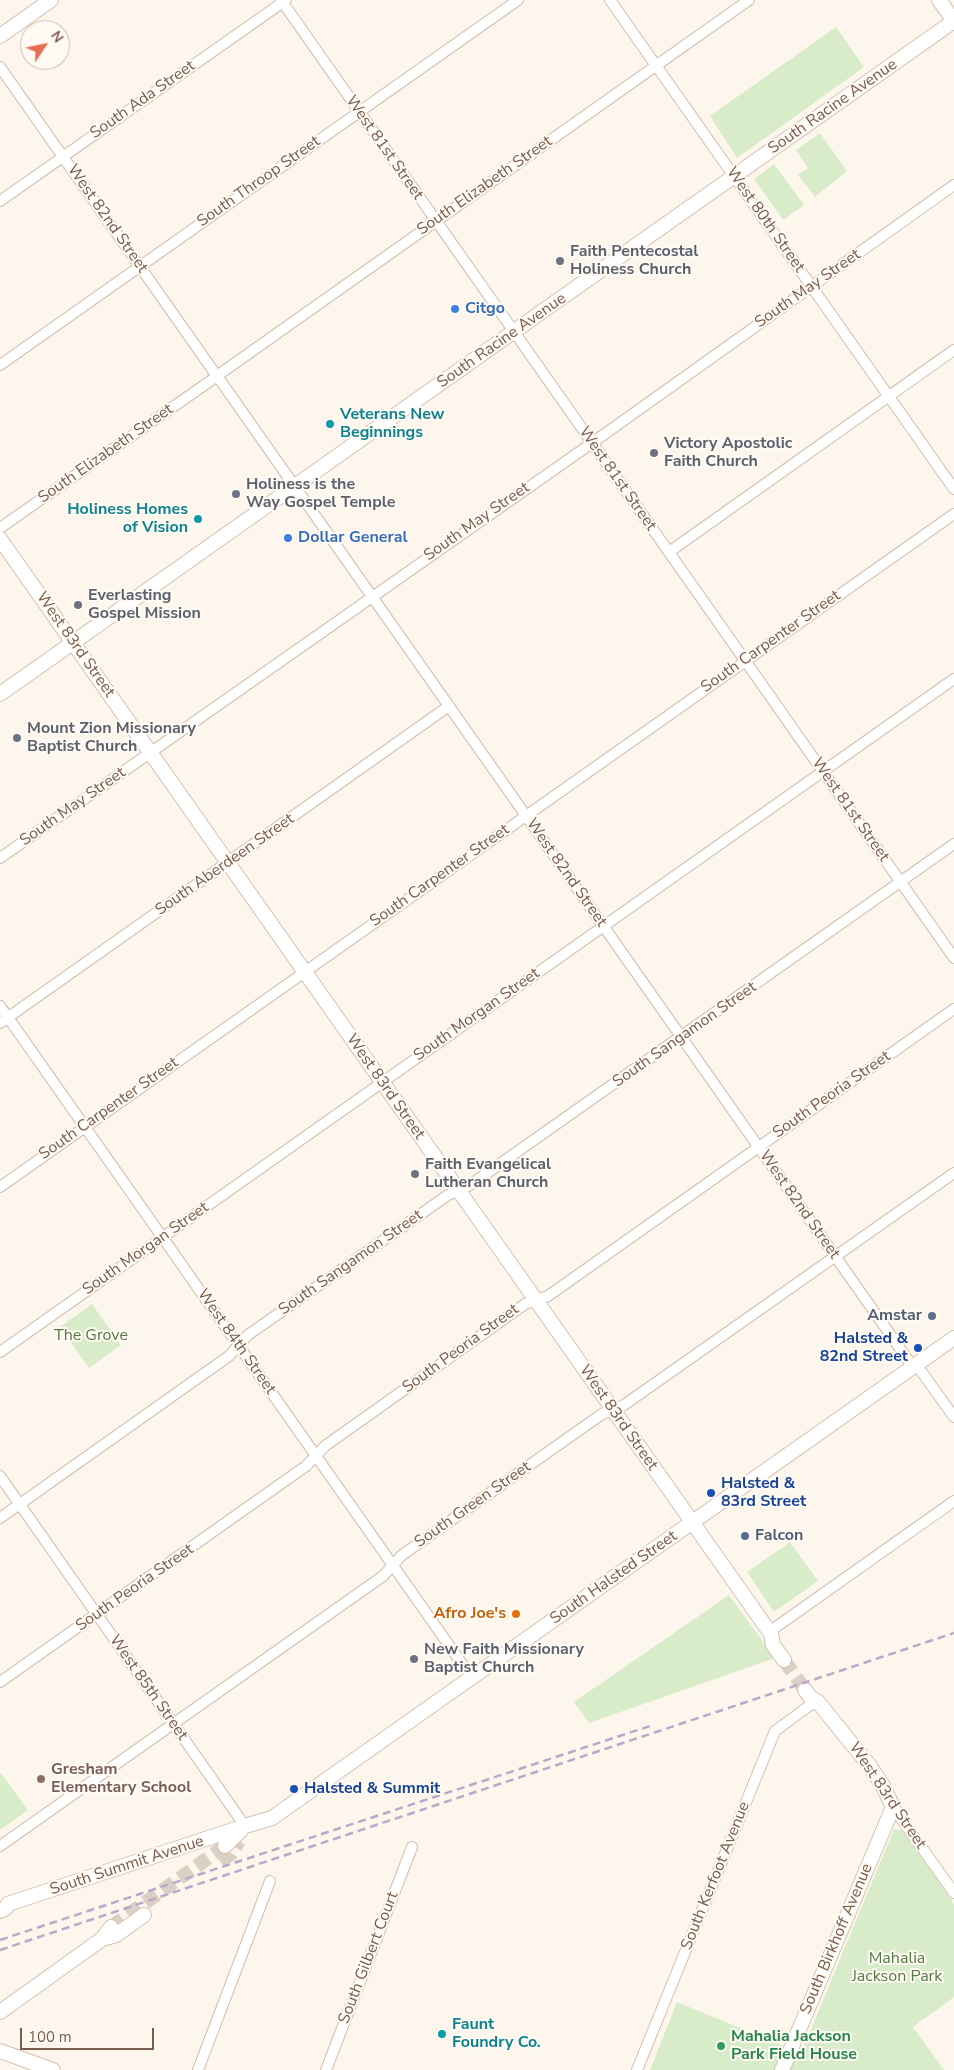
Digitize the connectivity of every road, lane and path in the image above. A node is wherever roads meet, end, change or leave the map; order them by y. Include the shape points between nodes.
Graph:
1 (52, 0) edge
2 (518, 0) edge
3 (610, 0) edge
4 (749, 0) edge
5 (939, 0) edge
6 (283, 1) edge
7 (954, 21) edge
8 (0, 36) edge
9 (656, 66) junction
10 (0, 67) edge
11 (359, 112) junction
12 (63, 156) junction
13 (734, 176) junction
14 (954, 185) edge
15 (0, 201) edge
16 (436, 221) junction
17 (140, 266) junction
18 (811, 286) junction
19 (514, 332) junction
20 (954, 350) edge
21 (0, 365) edge
22 (217, 376) junction
23 (889, 396) junction
24 (592, 442) junction
25 (295, 486) junction
26 (954, 489) edge
27 (954, 514) edge
28 (0, 528) edge
29 (0, 539) edge
30 (668, 552) junction
31 (371, 596) junction
32 (73, 643) junction
33 (745, 661) junction
34 (954, 680) edge
35 (0, 694) edge
36 (449, 706) junction
37 (150, 753) junction
38 (823, 772) junction
39 (526, 816) junction
40 (954, 844) edge
41 (0, 858) edge
42 (228, 863) junction
43 (901, 882) junction
44 (603, 926) junction
45 (954, 958) edge
46 (304, 972) junction
47 (0, 1006) edge
48 (954, 1009) edge
49 (4, 1020) edge
50 (682, 1038) junction
51 (382, 1082) junction
52 (85, 1127) junction
53 (758, 1147) junction
54 (954, 1173) edge
55 (0, 1187) edge
56 (458, 1190) junction
57 (162, 1237) junction
58 (836, 1256) junction
59 (535, 1300) junction
60 (954, 1338) edge
61 (238, 1346) junction
62 (0, 1352) edge
63 (915, 1366) junction
64 (613, 1410) junction
65 (954, 1418) edge
66 (316, 1456) junction
67 (0, 1476) edge
68 (954, 1501) edge
69 (20, 1504) junction
70 (0, 1518) edge
71 (692, 1522) junction
72 (392, 1565) junction
73 (97, 1614) junction
74 (770, 1633) junction
75 (788, 1658) tunnel mouth
76 (472, 1678) junction
77 (0, 1682) edge
78 (809, 1688) tunnel mouth
79 (818, 1702) junction
80 (174, 1724) junction
81 (893, 1807) junction
82 (245, 1826) junction
83 (239, 1841) tunnel mouth
84 (0, 1846) edge
85 (225, 1846) tunnel mouth
86 (412, 1847) dead end
87 (270, 1881) dead end
88 (954, 1893) edge
89 (3, 1906) edge
90 (144, 1915) dead end
91 (111, 1927) tunnel mouth
92 (102, 1939) junction
93 (0, 2012) edge
94 (0, 2051) edge
95 (53, 2070) edge
96 (198, 2070) edge
97 (326, 2070) edge
98 (637, 2070) edge
99 (782, 2070) edge

1 - 8 street
2 - 11 street, South Throop Street
3 - 9 street, West 80th Street
4 - 9 street, South Elizabeth Street
5 - 7 street
6 - 11 street, West 81st Street
6 - 12 street, South Ada Street
7 - 13 street, South Racine Avenue
9 - 13 street, West 80th Street
9 - 16 street, South Elizabeth Street
10 - 12 street, West 82nd Street
11 - 16 street, West 81st Street
11 - 17 street, South Throop Street
12 - 15 street, South Ada Street
12 - 17 street, West 82nd Street
13 - 18 street, West 80th Street
13 - 19 street, South Racine Avenue
14 - 18 street, South May Street
16 - 19 street, West 81st Street
16 - 22 street, South Elizabeth Street
17 - 21 street, South Throop Street
17 - 22 street, West 82nd Street
18 - 23 street, West 80th Street
18 - 24 street, South May Street
19 - 24 street, West 81st Street
19 - 25 street, South Racine Avenue
20 - 23 street
22 - 25 street, West 82nd Street
22 - 28 street, South Elizabeth Street
23 - 26 street, West 80th Street
23 - 30 street
24 - 30 street, West 81st Street
24 - 31 street, South May Street
25 - 31 street, West 82nd Street
25 - 32 street, South Racine Avenue
27 - 33 street, South Carpenter Street
29 - 32 street, West 83rd Street
30 - 33 street, West 81st Street
31 - 36 street, West 82nd Street
31 - 37 street, South May Street
32 - 35 street, South Racine Avenue
32 - 37 street, West 83rd Street
33 - 38 street, West 81st Street
33 - 39 street, South Carpenter Street
34 - 38 street, South Morgan Street
36 - 39 street, West 82nd Street
36 - 42 street, South Aberdeen Street
37 - 41 street, South May Street
37 - 42 street, West 83rd Street
38 - 43 street, West 81st Street
38 - 44 street, South Morgan Street
39 - 44 street, West 82nd Street
39 - 46 street, South Carpenter Street
40 - 43 street, South Sangamon Street
42 - 46 street, West 83rd Street
42 - 49 street, South Aberdeen Street
43 - 45 street, West 81st Street
43 - 50 street, South Sangamon Street
44 - 50 street, West 82nd Street
44 - 51 street, South Morgan Street
46 - 51 street, West 83rd Street
46 - 52 street, South Carpenter Street
47 - 49 street, West 84th Street
48 - 53 street, South Peoria Street
49 - 52 street, West 84th Street
50 - 53 street, West 82nd Street
50 - 56 street, South Sangamon Street via 470,1185
51 - 56 street, West 83rd Street
51 - 57 street, South Morgan Street
52 - 55 street, South Carpenter Street
52 - 57 street, West 84th Street
53 - 58 street, West 82nd Street
53 - 59 street, South Peoria Street via 548,1296
54 - 58 street, South Green Street
56 - 59 street, West 83rd Street
56 - 61 street, South Sangamon Street via 248,1335
57 - 61 street, West 84th Street
57 - 62 street, South Morgan Street
58 - 63 street, West 82nd Street
58 - 64 street, South Green Street
59 - 64 street, West 83rd Street
59 - 66 street, South Peoria Street via 524,1304
60 - 63 street, South Halsted Street
61 - 66 street, West 84th Street
61 - 69 street, South Sangamon Street via 229,1356
63 - 65 street, West 82nd Street
63 - 71 street, South Halsted Street
64 - 71 street, West 83rd Street
64 - 72 street, South Green Street via 602,1414
66 - 72 street, West 84th Street
66 - 73 street, South Peoria Street
67 - 69 street, West 85th Street
68 - 74 street
69 - 70 street, South Sangamon Street
69 - 73 street, West 85th Street
71 - 74 street, West 83rd Street
71 - 76 street, South Halsted Street
72 - 76 street, West 84th Street
72 - 80 street, South Green Street via 383,1576
73 - 77 street, South Peoria Street
73 - 80 street, West 85th Street
74 - 75 street, West 83rd Street via 773,1645
76 - 82 street, South Halsted Street via 272,1818
78 - 79 street, West 83rd Street via 810,1697
79 - 81 street, West 83rd Street via 868,1764
79 - 98 street, South Kerfoot Avenue via 775,1731
80 - 82 street, West 85th Street
80 - 84 street, South Green Street
81 - 88 street, West 83rd Street
81 - 99 street, South Birkhoff Avenue
82 - 83 street
82 - 85 street, South Halsted Street
82 - 89 street, South Summit Avenue
86 - 97 street, South Gilbert Court
87 - 96 street
90 - 92 street via 116,1934
91 - 92 street
92 - 93 street
94 - 95 street

